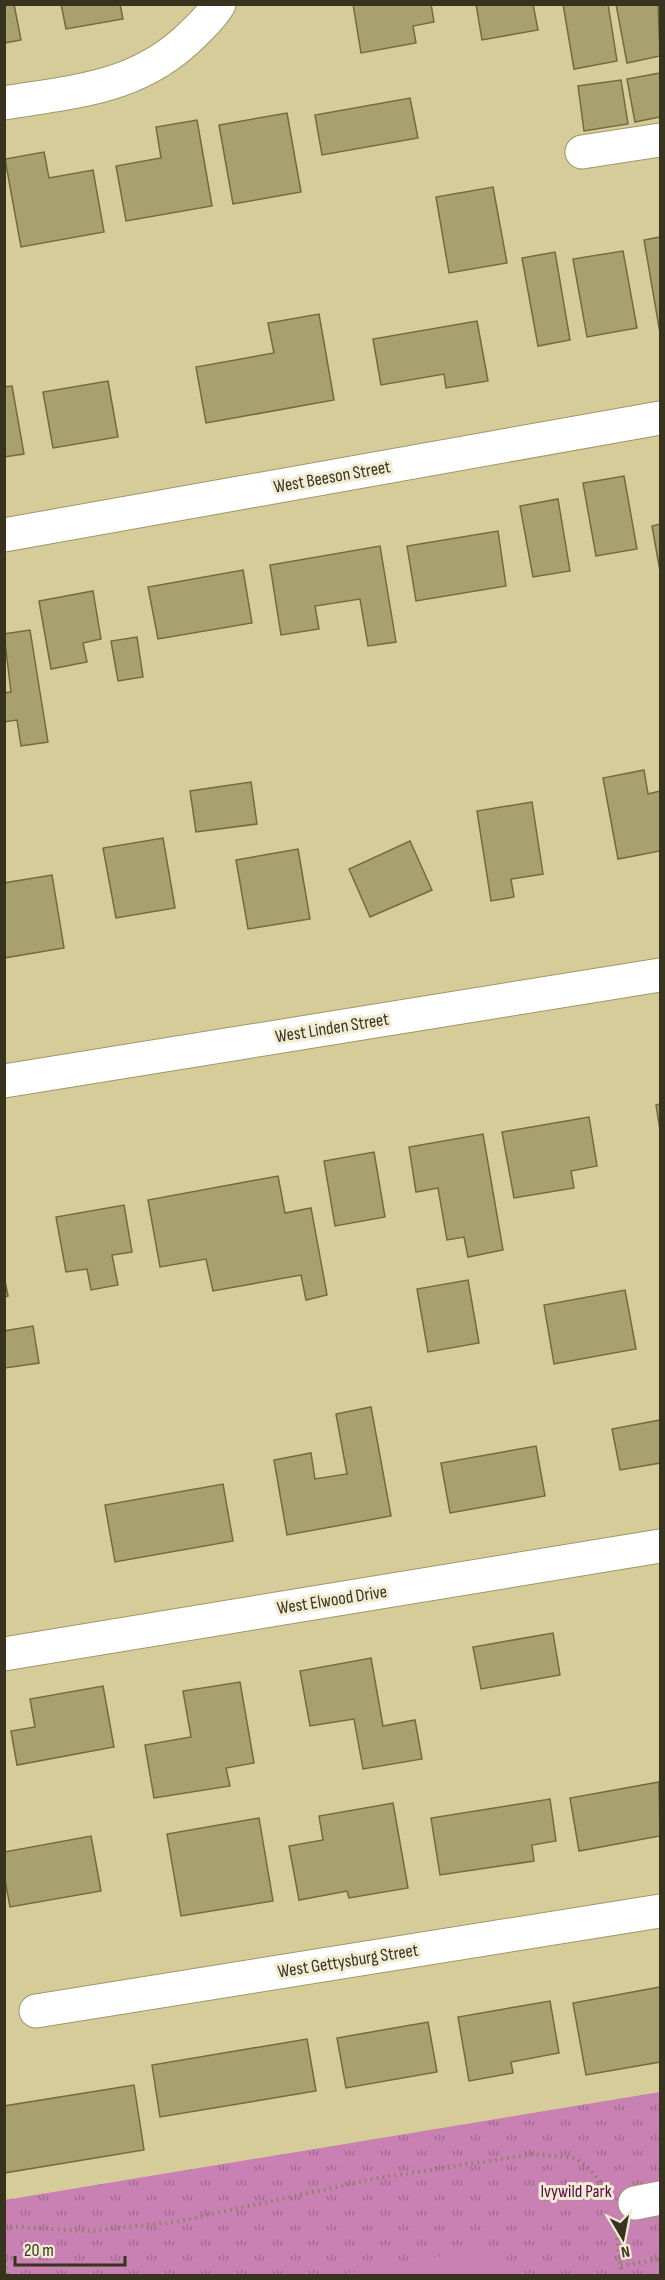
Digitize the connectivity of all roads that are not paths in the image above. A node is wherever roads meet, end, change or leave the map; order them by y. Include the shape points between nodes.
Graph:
1 (219, 4) edge
2 (4, 103) edge
3 (660, 140) edge
4 (582, 153) dead end
5 (660, 418) edge
6 (4, 535) edge
7 (660, 975) edge
8 (4, 1081) edge
9 (660, 1546) edge
10 (4, 1654) edge
11 (660, 1911) edge
12 (36, 2011) dead end

1 - 2 street via 176,52 136,75 92,88
3 - 4 street
5 - 6 street, West Beeson Street
7 - 8 street, West Linden Street
9 - 10 street, West Elwood Drive
11 - 12 street, West Gettysburg Street

